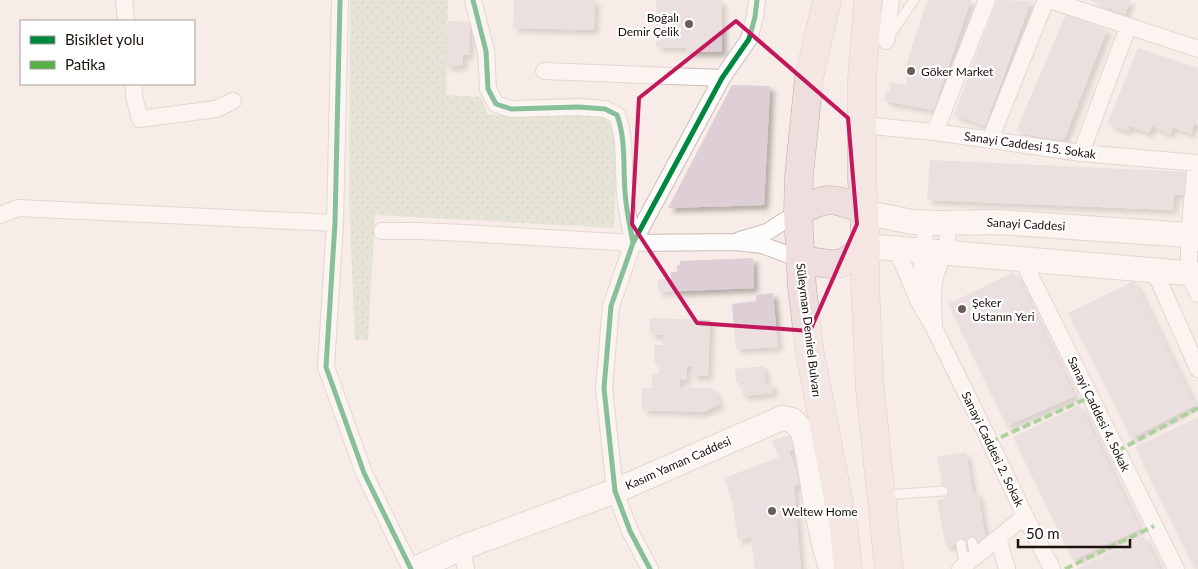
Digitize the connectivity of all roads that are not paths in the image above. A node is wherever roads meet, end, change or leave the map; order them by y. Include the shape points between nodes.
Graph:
1 (124, 0) edge
2 (340, 0) edge
3 (473, 0) edge
4 (757, 0) edge
5 (827, 0) edge
6 (868, 0) edge
7 (891, 0) edge
8 (914, 0) edge
9 (988, 0) edge
10 (1048, 0) edge
11 (126, 20) edge
12 (1128, 27) junction
13 (886, 41) joint
14 (1198, 49) edge
15 (544, 71) dead end
16 (722, 78) junction
17 (133, 85) edge
18 (233, 101) dead end
19 (862, 125) junction
20 (935, 132) junction
21 (990, 140) junction
22 (1081, 153) junction
23 (1197, 163) edge
24 (864, 210) junction
25 (798, 212) junction
26 (0, 215) edge
27 (335, 223) junction
28 (936, 223) junction
29 (382, 231) dead end
30 (1193, 237) edge
31 (633, 242) junction
32 (735, 242) junction
33 (866, 246) junction
34 (896, 248) junction
35 (934, 251) junction
36 (800, 259) junction
37 (1022, 259) junction
38 (1154, 270) junction
39 (1195, 280) edge
40 (919, 302) junction
41 (934, 328) junction
42 (1198, 369) edge
43 (615, 491) junction
44 (941, 494) dead end
45 (880, 495) junction
46 (1025, 516) junction
47 (998, 538) junction
48 (960, 544) dead end
49 (968, 558) edge
50 (464, 559) edge
51 (411, 569) edge
52 (415, 569) edge
53 (650, 569) edge
54 (836, 569) edge
55 (848, 569) edge
56 (888, 569) edge
57 (1007, 569) edge
58 (1052, 569) edge
59 (1176, 569) edge

1 - 11 street
2 - 27 street
3 - 31 street via 486,51 488,89 496,104 511,109 605,109 617,115
4 - 16 street via 748,39
5 - 25 highway, Süleyman Demirel Bulvarı via 809,78
6 - 19 highway
7 - 13 street
8 - 13 lane
9 - 20 street
10 - 12 street
10 - 21 street
12 - 14 street
12 - 22 street
15 - 16 street
16 - 31 street
17 - 18 street via 140,119 216,109
19 - 20 street, Sanayi Caddesi 15. Sokak
19 - 24 highway
20 - 21 street, Sanayi Caddesi 15. Sokak
21 - 22 street, Sanayi Caddesi 15. Sokak
22 - 23 street, Sanayi Caddesi 15. Sokak
23 - 30 street
24 - 25 highway via 829,199
24 - 28 street, Sanayi Caddesi via 912,222
24 - 33 highway
25 - 32 street via 767,232
25 - 36 highway, Süleyman Demirel Bulvarı
26 - 27 street via 18,208
27 - 51 street via 326,367 364,473
28 - 30 street, Sanayi Caddesi via 996,222
28 - 35 street via 925,232
28 - 35 street via 948,234 948,245
29 - 31 street
30 - 39 street
31 - 32 street
31 - 43 street via 611,306 604,388
32 - 36 street via 762,245
33 - 34 street
33 - 36 highway via 842,263
33 - 45 highway via 870,390
34 - 35 street
34 - 40 street, Sanayi Caddesi 2. Sokak
35 - 37 street
35 - 40 street
35 - 41 street, Sanayi Caddesi 2. Sokak
36 - 55 highway, Süleyman Demirel Bulvarı via 810,353 844,529
37 - 38 street
37 - 59 street, Sanayi Caddesi 4. Sokak
38 - 39 street
38 - 42 street
40 - 41 street, Sanayi Caddesi 2. Sokak
41 - 46 street, Sanayi Caddesi 2. Sokak
43 - 50 street, Kasım Yaman Caddesi
43 - 53 street via 630,531
43 - 54 street, Kasım Yaman Caddesi via 782,418 792,420 803,431 823,539 829,562
44 - 45 lane
45 - 56 highway
46 - 47 street
46 - 58 street, Sanayi Caddesi 2. Sokak
47 - 49 street
47 - 57 street
48 - 49 lane
50 - 52 street, Kasım Yaman Caddesi

